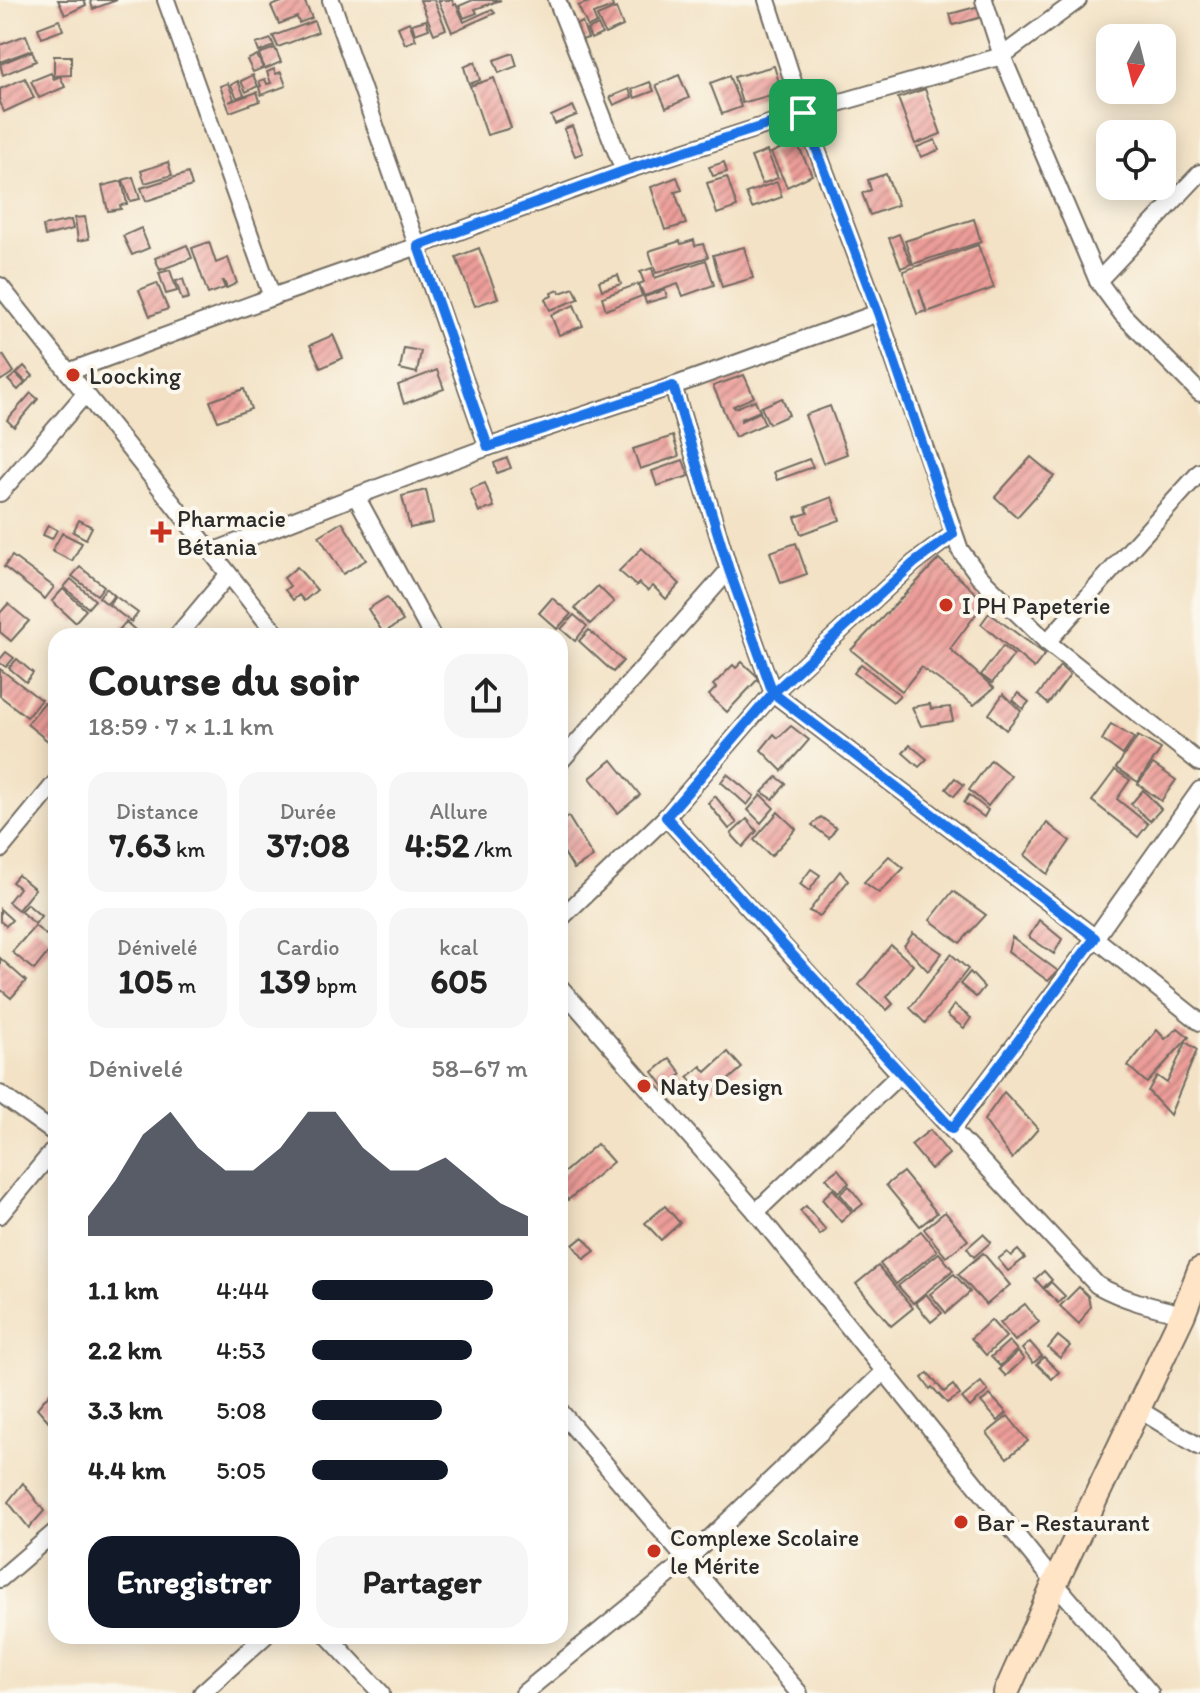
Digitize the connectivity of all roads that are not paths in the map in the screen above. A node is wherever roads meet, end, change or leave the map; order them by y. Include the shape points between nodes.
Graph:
1 (166, 0) edge
2 (331, 0) edge
3 (557, 0) edge
4 (767, 0) edge
5 (984, 0) edge
6 (1078, 0) edge
7 (1002, 56) junction
8 (803, 113) junction
9 (624, 171) junction
10 (1200, 173) edge
11 (418, 246) junction
12 (1098, 281) junction
13 (0, 286) edge
14 (272, 297) junction
15 (878, 313) junction
16 (68, 372) junction
17 (673, 386) junction
18 (1200, 393) edge
19 (85, 394) junction
20 (488, 447) junction
21 (1200, 472) edge
22 (0, 493) edge
23 (356, 496) junction
24 (953, 534) junction
25 (212, 552) junction
26 (729, 570) junction
27 (228, 575) junction
28 (184, 628) edge
29 (271, 628) edge
30 (428, 628) edge
31 (1047, 642) junction
32 (773, 693) junction
33 (568, 753) edge
34 (1200, 763) edge
35 (1200, 790) edge
36 (48, 792) edge
37 (666, 817) junction
38 (0, 850) edge
39 (568, 911) edge
40 (1095, 938) junction
41 (568, 996) edge
42 (1200, 1022) edge
43 (900, 1074) junction
44 (0, 1094) edge
45 (48, 1128) edge
46 (952, 1129) junction
47 (48, 1157) edge
48 (756, 1212) junction
49 (0, 1215) edge
50 (1200, 1270) edge
51 (1183, 1314) junction
52 (885, 1371) junction
53 (1138, 1409) junction
54 (568, 1420) edge
55 (1200, 1447) edge
56 (48, 1538) edge
57 (687, 1560) junction
58 (0, 1579) edge
59 (1055, 1583) junction
60 (256, 1644) edge
61 (335, 1644) edge
62 (202, 1693) edge
63 (381, 1693) edge
64 (524, 1693) edge
65 (799, 1693) edge
66 (1006, 1693) edge
67 (1150, 1693) edge

1 - 14 street
2 - 11 street
3 - 9 street
4 - 8 street
5 - 7 street
6 - 7 street
7 - 8 street
7 - 12 street
8 - 9 street
8 - 15 street
9 - 11 street
10 - 12 street
11 - 14 street
11 - 20 street
12 - 18 street via 1123,315
13 - 16 street
14 - 16 street
15 - 17 street
15 - 24 street
16 - 19 street
17 - 20 street
17 - 26 street
19 - 22 street
19 - 25 street
20 - 23 street
21 - 31 street
23 - 25 street
23 - 30 street
24 - 31 street via 979,576
24 - 32 street via 914,563
25 - 27 street
26 - 32 street
26 - 33 street
27 - 28 street
27 - 29 street
31 - 34 street
32 - 37 street
32 - 40 street
35 - 40 street
36 - 38 street
37 - 39 street
37 - 43 street
40 - 42 street
40 - 46 street
41 - 48 street
43 - 46 street
43 - 48 street
44 - 45 street
46 - 51 street via 1097,1285
47 - 49 street
48 - 52 street
50 - 51 street
51 - 53 street
52 - 57 street
52 - 59 street
53 - 55 street
53 - 59 street
54 - 57 street
56 - 58 street
57 - 64 street
57 - 65 street
59 - 66 street
59 - 67 street
60 - 62 street
61 - 63 street

